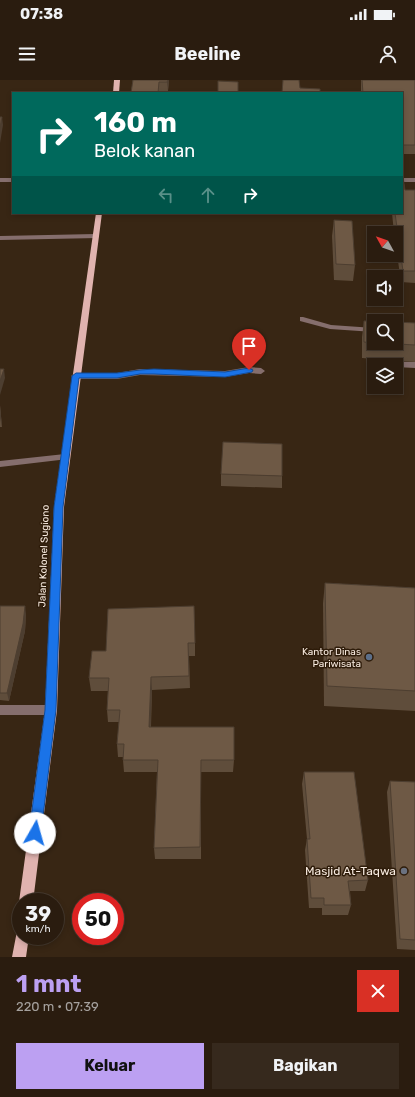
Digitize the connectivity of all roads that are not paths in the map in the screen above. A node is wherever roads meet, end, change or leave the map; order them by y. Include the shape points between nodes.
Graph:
1 (117, 80) edge
2 (116, 92) edge
3 (0, 180) edge
4 (12, 180) edge
5 (403, 180) edge
6 (415, 180) edge
7 (99, 214) edge
8 (95, 236) junction
9 (0, 238) edge
10 (303, 319) dead end
11 (367, 330) edge
12 (403, 365) edge
13 (415, 365) edge
14 (261, 371) dead end
15 (76, 376) junction
16 (65, 457) junction
17 (0, 464) edge
18 (0, 710) edge
19 (51, 710) junction
20 (27, 893) edge
21 (21, 945) edge
22 (19, 957) edge

1 - 2 main road
3 - 4 street
5 - 6 street
7 - 8 main road, Jalan Kolonel Sugiono
8 - 9 street
8 - 15 main road, Jalan Kolonel Sugiono
10 - 11 street via 330,327
12 - 13 street
14 - 15 street via 225,374 140,372 117,376
15 - 16 main road, Jalan Kolonel Sugiono
16 - 17 street
16 - 19 main road, Jalan Kolonel Sugiono via 59,507
18 - 19 street
19 - 20 main road, Jalan Kolonel Sugiono
21 - 22 main road

